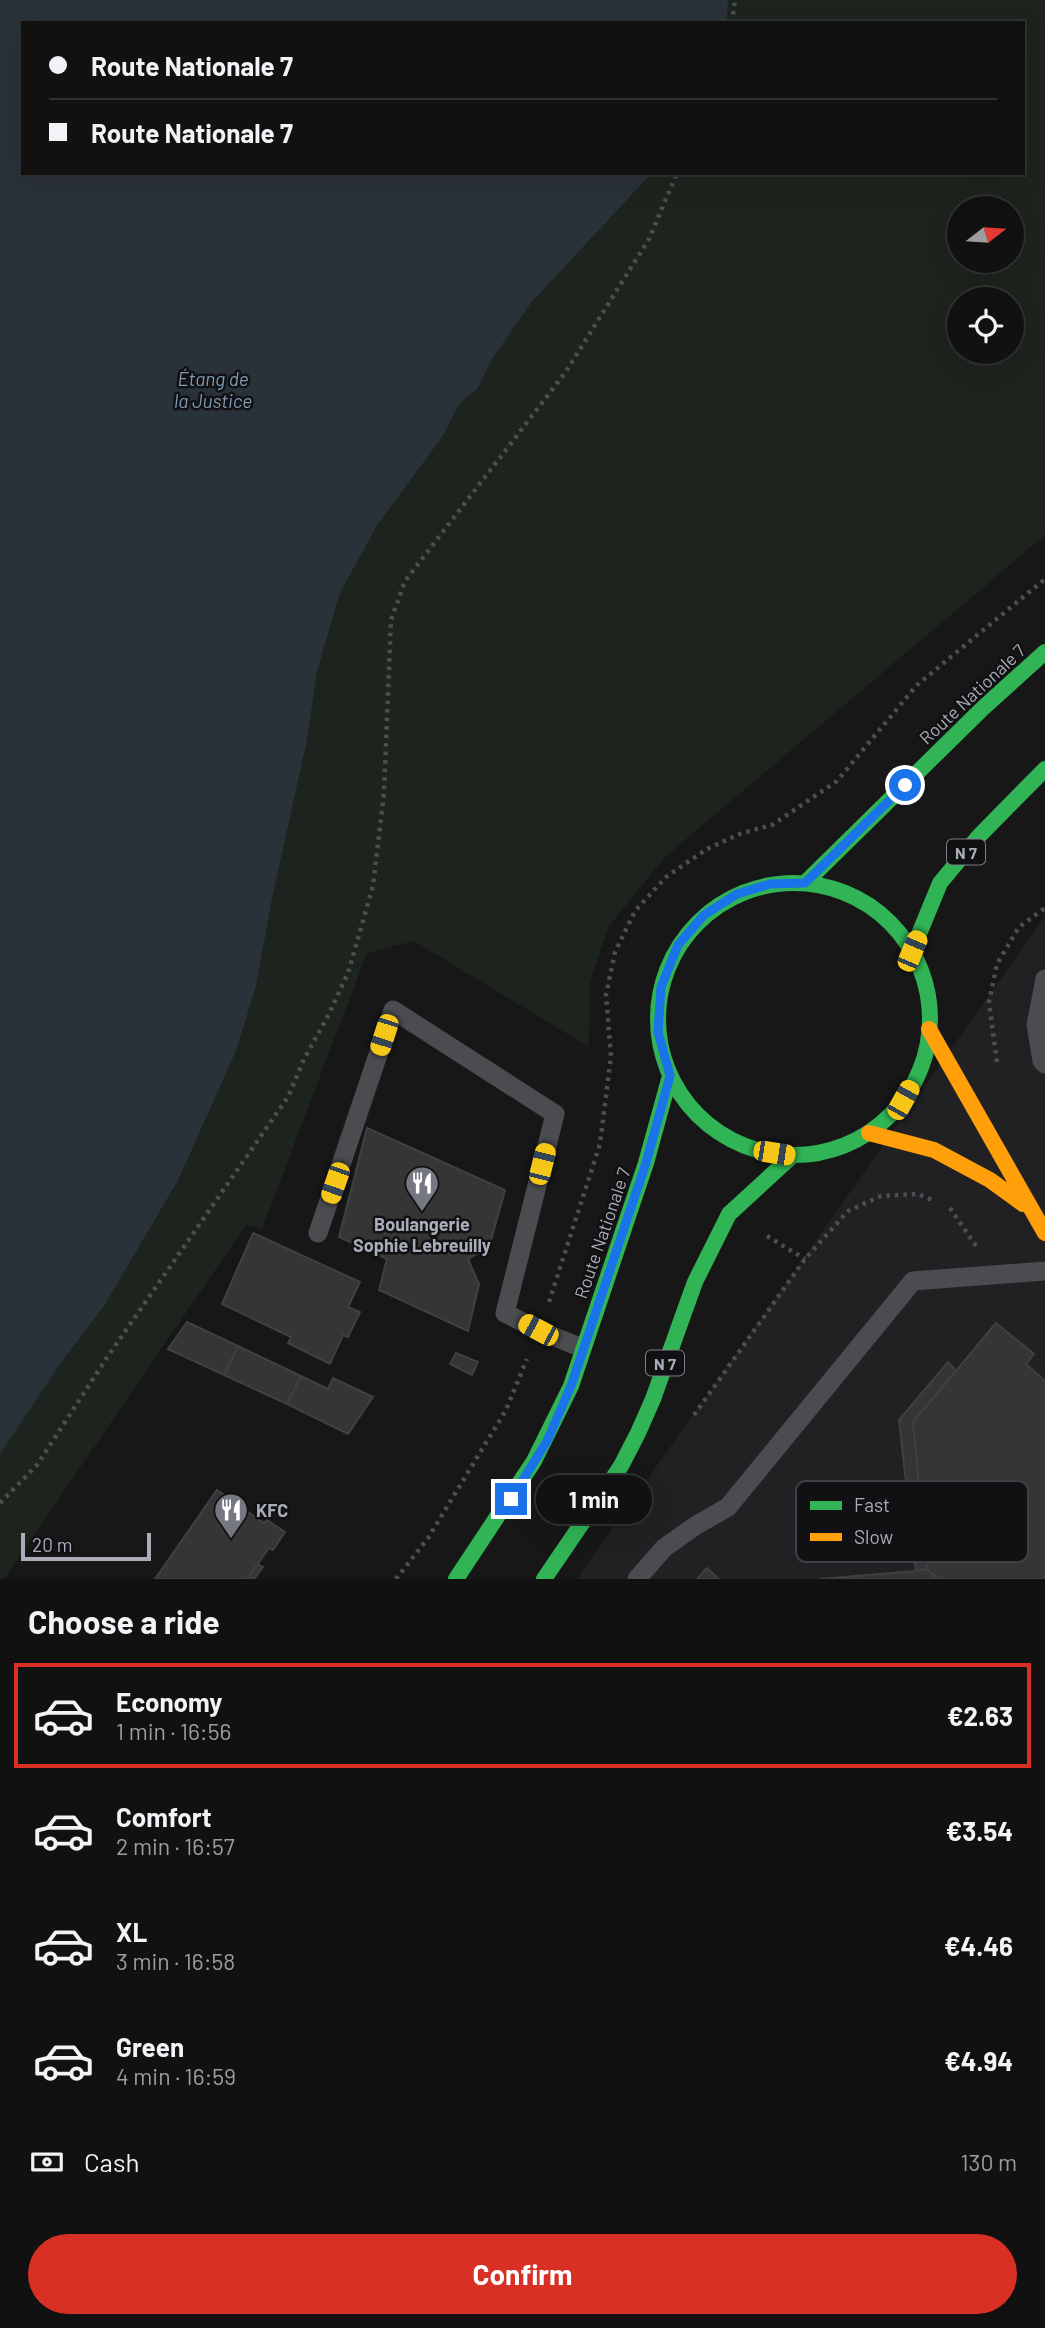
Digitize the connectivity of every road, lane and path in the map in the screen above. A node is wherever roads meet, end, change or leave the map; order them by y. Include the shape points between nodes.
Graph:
1 (735, 0) edge
2 (732, 21) edge
3 (676, 175) edge
4 (1045, 579) edge
5 (1045, 652) edge
6 (1045, 769) edge
7 (805, 883) junction
8 (1045, 908) edge
9 (912, 951) junction
10 (1045, 979) edge
11 (929, 1029) junction
12 (1045, 1064) edge
13 (997, 1066) dead end
14 (670, 1076) junction
15 (869, 1133) junction
16 (792, 1156) junction
17 (938, 1202) dead end
18 (949, 1206) dead end
19 (1030, 1209) junction
20 (318, 1233) dead end
21 (760, 1233) dead end
22 (1045, 1233) edge
23 (805, 1259) junction
24 (1045, 1271) edge
25 (991, 1275) junction
26 (538, 1330) junction
27 (582, 1349) junction
28 (687, 1424) dead end
29 (0, 1503) edge
30 (396, 1579) edge
31 (456, 1579) edge
32 (544, 1579) edge
33 (637, 1579) edge

1 - 2 path
3 - 29 path via 649,239 565,373 405,581 391,620 384,793 373,886 348,973 288,1097 37,1465
4 - 26 path via 917,685 837,781 772,825 707,849 666,877 635,911 615,952 606,995 611,1056 600,1144
5 - 7 main road, Route Nationale 7 via 983,706
6 - 9 main road, N 7 via 940,883
7 - 9 main road via 847,893 884,916
7 - 14 main road via 770,884 737,894 704,915 678,945 661,987 658,1032
8 - 13 path via 1019,927 997,964 989,1002
9 - 11 main road via 926,988
10 - 12 lane via 1036,1025
11 - 15 main road via 920,1070 903,1100
11 - 19 main road
14 - 16 main road via 691,1108 720,1134 755,1150
14 - 27 main road, Route Nationale 7 via 646,1163
15 - 16 main road via 829,1151
15 - 19 main road via 934,1150 990,1180
16 - 32 main road, N 7 via 729,1214 695,1282 638,1433 621,1466
17 - 23 path via 918,1194 881,1196 848,1211
18 - 25 path
19 - 22 main road
20 - 26 lane via 393,1010 555,1114 505,1313
21 - 23 path
23 - 28 path
24 - 25 lane
25 - 33 lane via 913,1281 728,1507 664,1548
26 - 27 lane
26 - 30 path via 506,1410 428,1538
27 - 31 main road, Route Nationale 7 via 547,1441

